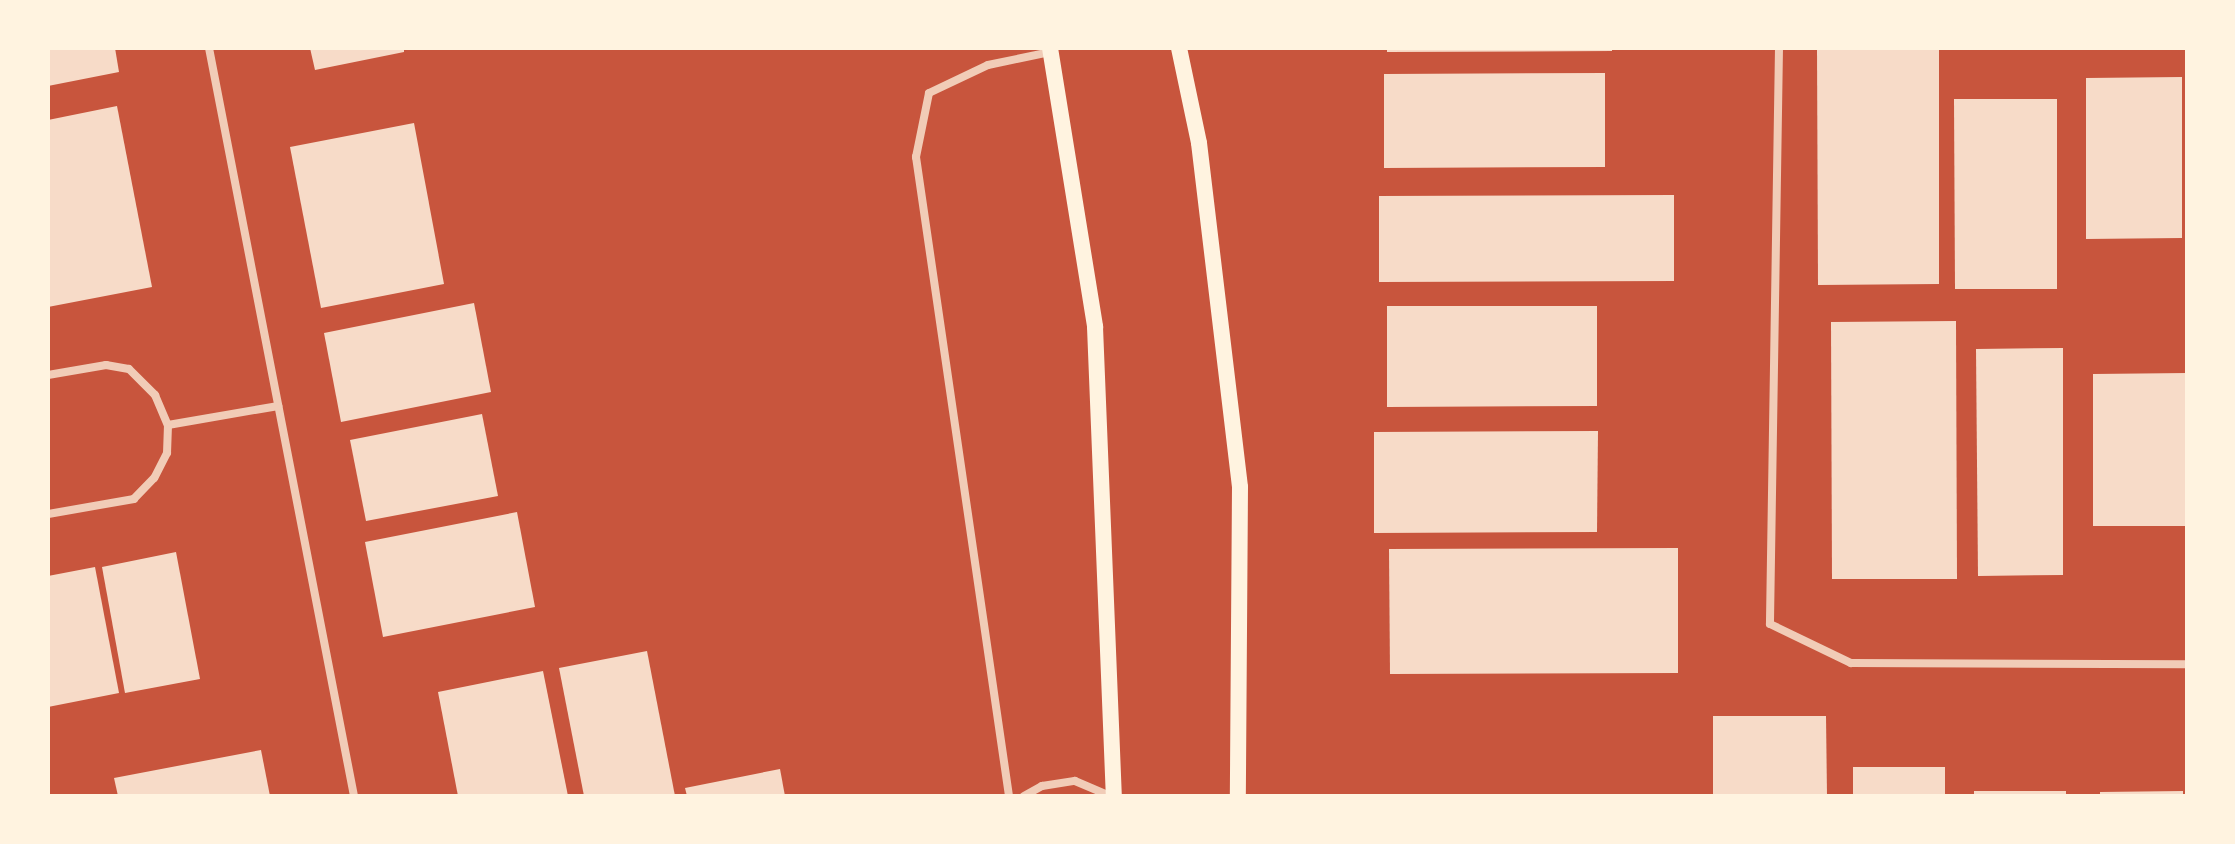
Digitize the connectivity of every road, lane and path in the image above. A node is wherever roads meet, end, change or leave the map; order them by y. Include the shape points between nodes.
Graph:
1 (209, 48) edge
2 (1179, 48) edge
3 (1779, 48) edge
4 (1051, 50) edge
5 (48, 375) edge
6 (278, 406) junction
7 (168, 425) junction
8 (48, 514) edge
9 (2187, 664) edge
10 (354, 796) edge
11 (1009, 796) edge
12 (1024, 796) edge
13 (1112, 796) edge
14 (1238, 796) edge

1 - 6 street
2 - 14 main road via 1199,143 1240,487
3 - 9 street via 1770,624 1851,663
4 - 11 street via 988,65 929,93 916,157
4 - 13 main road via 1095,327
5 - 7 street via 106,365 129,369 155,395
6 - 7 street
6 - 10 street
7 - 8 street via 167,453 154,478 134,499
12 - 13 street via 1042,786 1075,781

